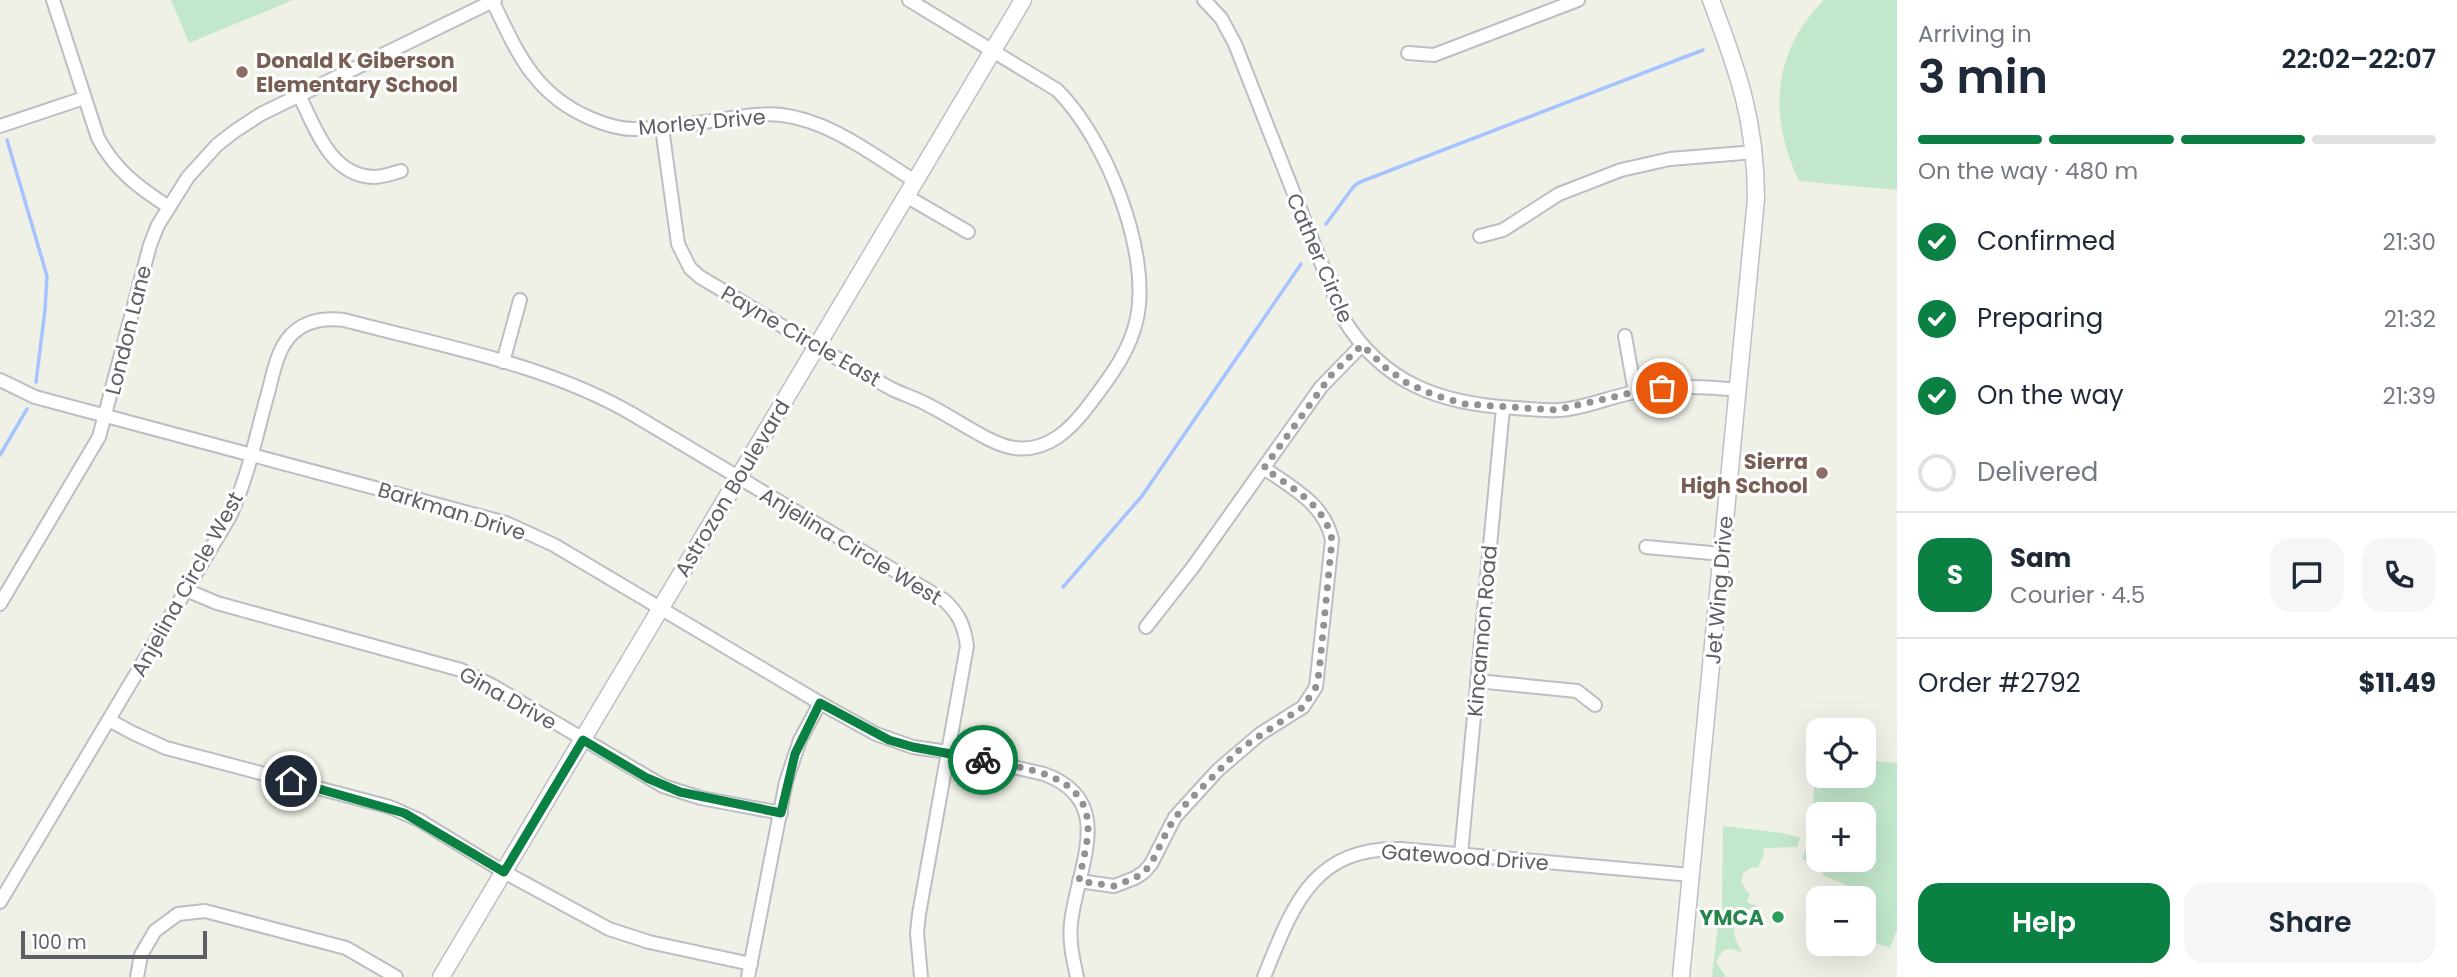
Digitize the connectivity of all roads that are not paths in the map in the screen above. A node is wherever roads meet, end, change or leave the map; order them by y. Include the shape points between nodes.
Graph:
1 (53, 0) edge
2 (493, 0) edge
3 (909, 0) edge
4 (1023, 0) edge
5 (1204, 0) edge
6 (1578, 0) edge
7 (1711, 0) edge
8 (993, 50) junction
9 (1408, 53) dead end
10 (299, 95) junction
11 (84, 99) junction
12 (0, 126) edge
13 (662, 128) junction
14 (1755, 152) junction
15 (401, 171) dead end
16 (915, 181) junction
17 (906, 195) junction
18 (169, 207) junction
19 (968, 232) dead end
20 (1480, 236) dead end
21 (520, 300) dead end
22 (1625, 336) dead end
23 (1362, 345) junction
24 (817, 346) junction
25 (503, 362) junction
26 (0, 380) edge
27 (1738, 390) junction
28 (1635, 392) junction
29 (1503, 408) junction
30 (106, 415) junction
31 (251, 454) junction
32 (1264, 468) junction
33 (738, 478) junction
34 (1646, 547) dead end
35 (1722, 554) junction
36 (186, 590) junction
37 (0, 604) edge
38 (661, 608) junction
39 (1146, 627) dead end
40 (1477, 681) junction
41 (820, 703) junction
42 (1595, 705) dead end
43 (109, 719) junction
44 (583, 740) junction
45 (948, 752) junction
46 (781, 813) junction
47 (1461, 854) junction
48 (504, 872) junction
49 (1692, 875) junction
50 (1079, 881) junction
51 (0, 902) edge
52 (749, 971) edge
53 (137, 977) edge
54 (396, 977) edge
55 (441, 977) edge
56 (921, 977) edge
57 (1077, 977) edge
58 (1264, 977) edge
59 (1681, 977) edge

1 - 11 street
2 - 10 street, London Lane
2 - 13 street, Morley Drive via 527,68 550,94 581,114 615,126
3 - 8 street
4 - 8 main road, Astrozon Boulevard
5 - 23 street, Cather Circle via 1236,44 1334,299
6 - 9 street via 1434,55
7 - 14 main road, Jet Wing Drive via 1741,82
8 - 16 main road, Astrozon Boulevard
8 - 24 street, Payne Circle East via 1046,81 1076,110 1120,194 1139,287 1137,317 1120,361 1070,429 1032,448 1007,447
10 - 15 street via 337,162 373,177
10 - 18 street, London Lane via 261,114 217,145
11 - 12 street
11 - 18 street via 106,153 137,186
13 - 16 street, Morley Drive via 760,115 798,118 832,131
13 - 24 street, Payne Circle East via 678,244 690,268
14 - 20 street via 1670,159 1621,170 1559,194 1503,230
14 - 27 main road, Jet Wing Drive via 1755,218
16 - 17 main road, Astrozon Boulevard
17 - 19 street
17 - 24 main road, Astrozon Boulevard
18 - 30 street, London Lane via 142,268
21 - 25 street
22 - 28 street
23 - 29 street, Cather Circle via 1418,389 1450,401
23 - 32 street via 1326,381
24 - 33 main road, Astrozon Boulevard
25 - 31 street, Anjelina Circle West via 344,320 313,321 283,346
25 - 33 street, Anjelina Circle West via 618,406
26 - 30 street, Barkman Drive via 35,397
27 - 28 street, Cather Circle
27 - 35 main road, Jet Wing Drive
28 - 29 street, Cather Circle via 1556,410
29 - 40 street, Kincannon Road
30 - 31 street, Barkman Drive
30 - 37 street, London Lane via 92,451
31 - 36 street, Anjelina Circle West via 235,504
31 - 38 street, Barkman Drive via 506,523 554,545
32 - 39 street
32 - 50 street via 1319,510 1330,530 1316,687 1303,707 1260,734 1217,770 1175,817 1144,872 1114,886
33 - 38 main road, Astrozon Boulevard
33 - 45 street, Anjelina Circle West via 944,600 961,619 967,646
34 - 35 street
35 - 49 main road, Jet Wing Drive
36 - 43 street, Anjelina Circle West
36 - 44 street, Gina Drive via 217,603 461,670
38 - 41 street, Barkman Drive
38 - 44 main road, Astrozon Boulevard
40 - 42 street via 1577,691
40 - 47 street, Kincannon Road
41 - 45 street, Barkman Drive via 889,740
41 - 46 street via 795,754
43 - 48 street via 166,748 397,810
43 - 51 street, Anjelina Circle West
44 - 46 street, Gina Drive via 680,792
44 - 48 main road, Astrozon Boulevard
45 - 50 street, Barkman Drive via 1044,774 1070,785 1087,816
45 - 56 street, Anjelina Circle West via 919,914
46 - 52 street
47 - 49 street, Gatewood Drive
47 - 58 street, Gatewood Drive via 1385,849 1336,864 1297,901
48 - 52 street via 630,937
48 - 55 main road, Astrozon Boulevard
49 - 59 main road, Jet Wing Drive
50 - 57 street, Barkman Drive via 1070,936
53 - 54 street via 141,955 155,931 178,914 205,911 346,948

